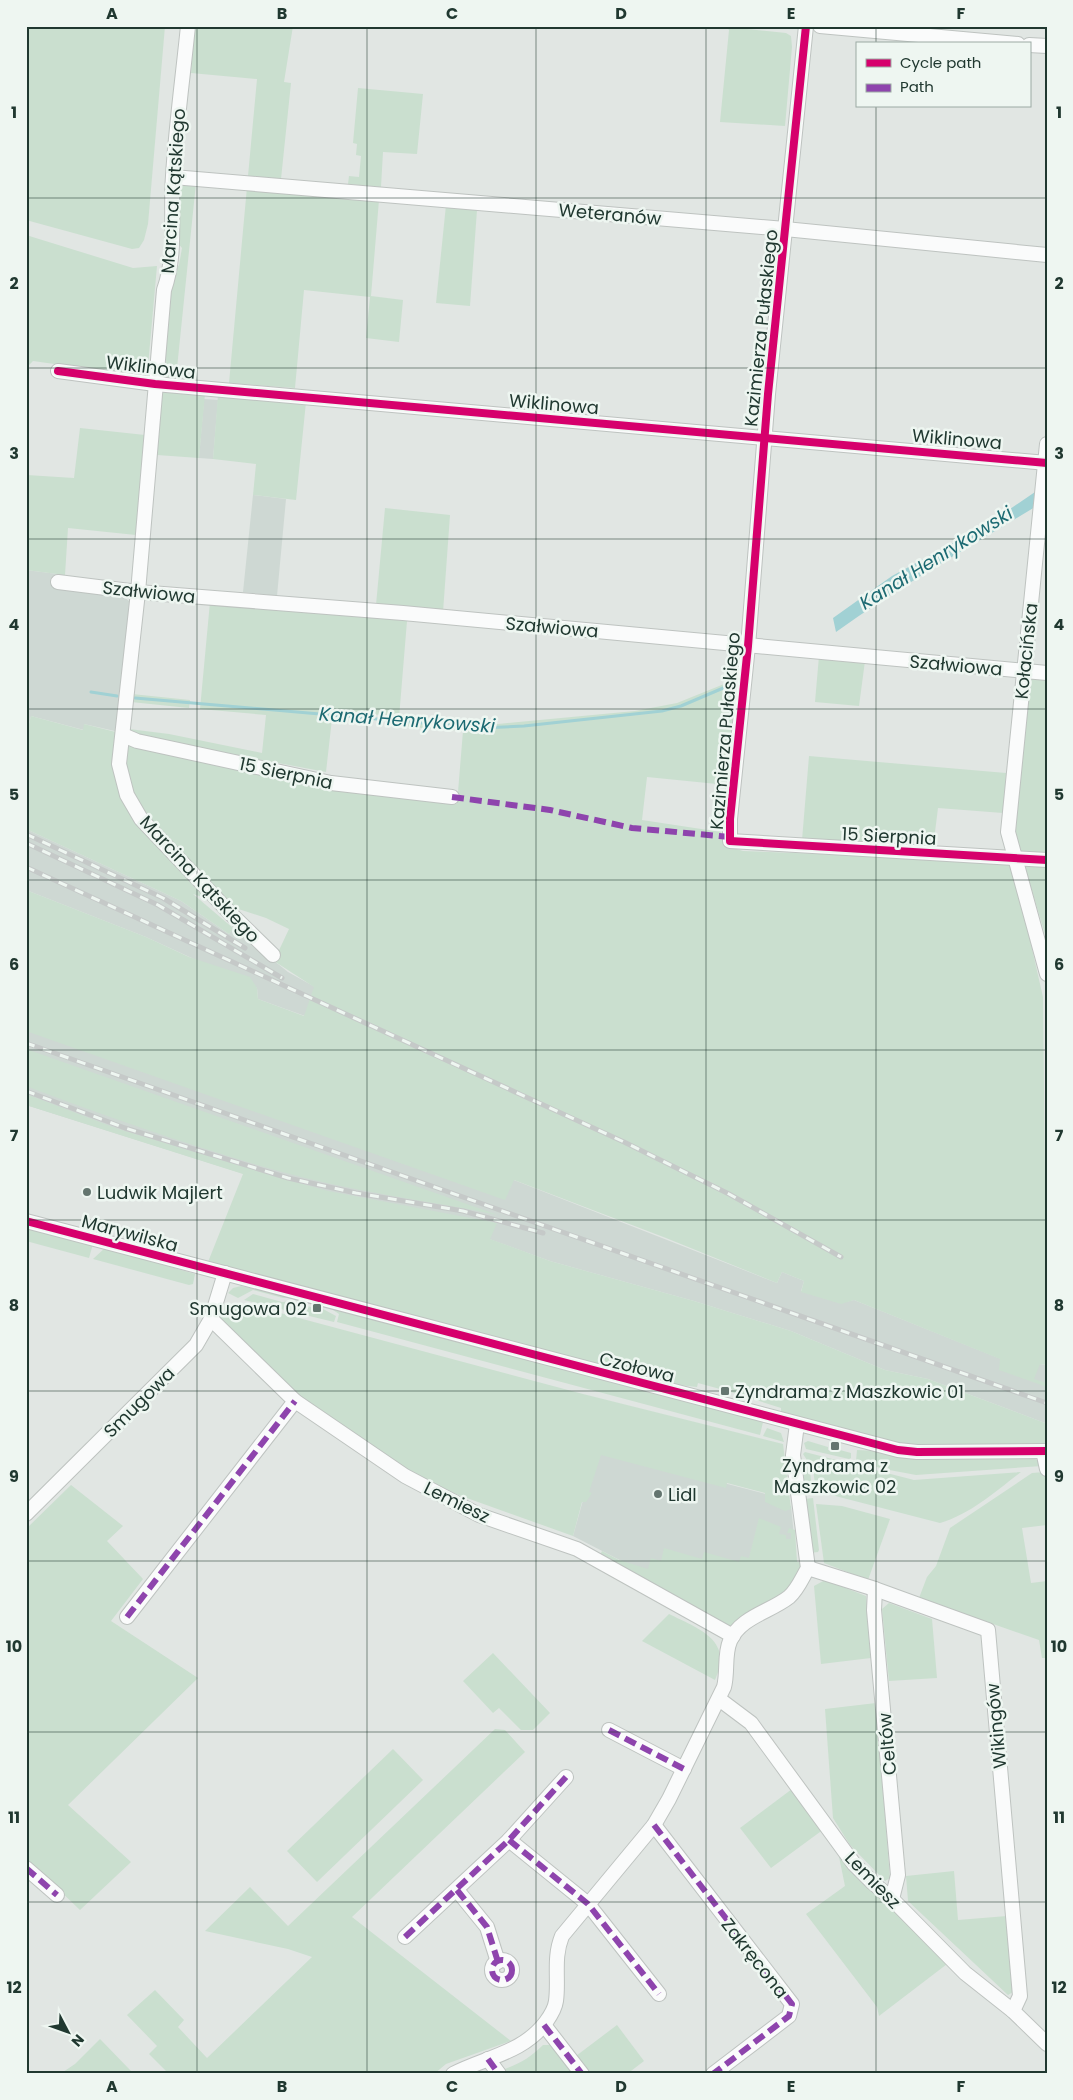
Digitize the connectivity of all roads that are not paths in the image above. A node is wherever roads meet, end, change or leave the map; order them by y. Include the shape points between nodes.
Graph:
1 (188, 26) edge
2 (806, 26) edge
3 (820, 26) edge
4 (996, 42) edge
5 (1030, 45) edge
6 (1047, 46) edge
7 (173, 177) junction
8 (785, 230) junction
9 (1047, 255) edge
10 (58, 371) dead end
11 (155, 384) junction
12 (765, 437) junction
13 (1047, 444) edge
14 (1046, 462) edge
15 (58, 582) dead end
16 (138, 592) junction
17 (748, 646) junction
18 (1024, 671) junction
19 (1047, 673) edge
20 (123, 735) junction
21 (452, 798) dead end
22 (730, 841) joint
23 (1016, 858) junction
24 (1047, 860) edge
25 (273, 955) dead end
26 (1047, 974) edge
27 (26, 1222) edge
28 (225, 1273) junction
29 (211, 1319) junction
30 (295, 1402) junction
31 (797, 1424) junction
32 (1045, 1451) edge
33 (1047, 1469) edge
34 (26, 1514) edge
35 (808, 1568) junction
36 (875, 1589) junction
37 (126, 1617) dead end
38 (733, 1636) junction
39 (719, 1699) junction
40 (609, 1730) dead end
41 (684, 1769) junction
42 (566, 1777) dead end
43 (654, 1825) junction
44 (509, 1840) junction
45 (26, 1868) edge
46 (457, 1890) junction
47 (57, 1895) dead end
48 (892, 1899) junction
49 (588, 1904) junction
50 (405, 1937) dead end
51 (498, 1962) dead end
52 (660, 1994) dead end
53 (1014, 2011) junction
54 (544, 2025) junction
55 (1047, 2044) edge
56 (488, 2059) junction
57 (453, 2074) edge
58 (499, 2074) edge
59 (582, 2074) edge
60 (712, 2074) edge

1 - 7 street, Marcina Kątskiego
2 - 8 street, Kazimierza Pułaskiego
3 - 4 street
5 - 6 street
7 - 8 street, Weteranów
7 - 11 street, Marcina Kątskiego via 171,257 164,290
8 - 9 street, Weteranów
8 - 12 street, Kazimierza Pułaskiego
10 - 11 street, Wiklinowa
11 - 12 street, Wiklinowa
11 - 16 street, Marcina Kątskiego
12 - 14 street, Wiklinowa
12 - 17 street, Kazimierza Pułaskiego
13 - 14 street, Kołacińska
14 - 18 street, Kołacińska
15 - 16 street, Szałwiowa
16 - 17 street, Szałwiowa
16 - 20 street, Marcina Kątskiego
17 - 18 street, Szałwiowa
17 - 22 street, Kazimierza Pułaskiego
18 - 19 street, Szałwiowa
18 - 23 street, Kołacińska via 1008,830
20 - 21 street, 15 Sierpnia via 137,741 331,783
20 - 25 street, Marcina Kątskiego via 119,764 127,795 141,819
22 - 23 street, 15 Sierpnia
23 - 24 street, 15 Sierpnia
23 - 26 street, Kołacińska
27 - 28 street, Marywilska
28 - 29 street, Smugowa
28 - 31 street, Czołowa
29 - 30 street, Lemiesz
29 - 34 street, Smugowa via 196,1345
30 - 37 street
30 - 38 street, Lemiesz via 405,1476 479,1515 577,1549
31 - 32 street, Czołowa via 909,1452
31 - 35 street via 793,1455
32 - 33 street
35 - 36 street, Wikingów
35 - 38 street via 789,1597 745,1622
36 - 48 street, Celtów via 874,1610 898,1875
36 - 53 street, Wikingów via 988,1630 1020,1996
38 - 39 street via 728,1649 727,1676
39 - 41 street
39 - 48 street, Lemiesz via 751,1723 854,1864
40 - 41 street
41 - 43 street
42 - 44 street
43 - 49 street
43 - 60 street, Zakręcona via 792,2004 789,2016
44 - 46 street
44 - 49 street
45 - 47 street
46 - 50 street
46 - 51 street via 487,1928
48 - 53 street, Lemiesz via 965,1973
49 - 52 street
49 - 54 street via 558,1945 557,2000
53 - 55 street, Lemiesz
54 - 56 street via 529,2041
54 - 59 street
56 - 57 street
56 - 58 street

